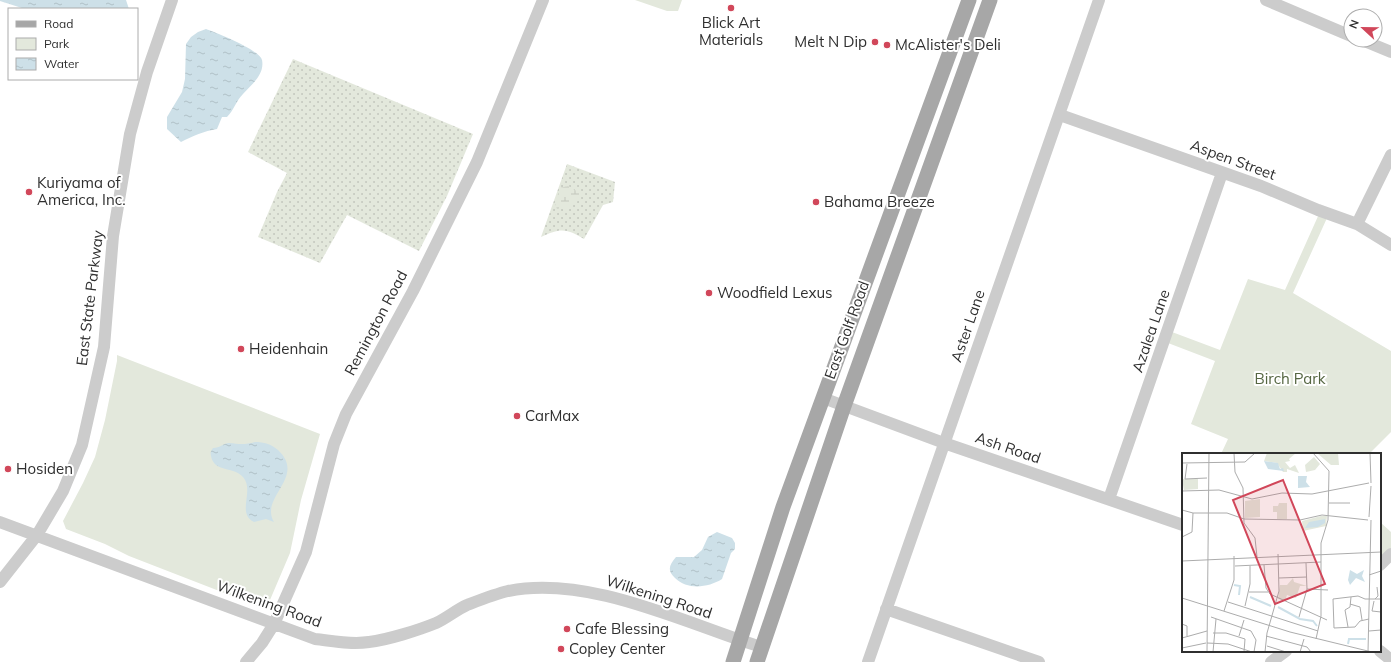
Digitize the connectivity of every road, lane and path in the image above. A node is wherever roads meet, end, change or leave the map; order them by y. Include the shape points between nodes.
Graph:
1 (172, 0) edge
2 (542, 0) edge
3 (969, 0) edge
4 (990, 0) edge
5 (1099, 0) edge
6 (1266, 0) edge
7 (1343, 33) edge
8 (1381, 48) edge
9 (1391, 52) edge
10 (1060, 115) junction
11 (1391, 155) edge
12 (1222, 173) junction
13 (1357, 224) junction
14 (1391, 246) edge
15 (823, 398) junction
16 (844, 406) junction
17 (944, 443) junction
18 (1109, 499) junction
19 (0, 522) edge
20 (1182, 525) edge
21 (36, 536) junction
22 (1391, 554) edge
23 (1381, 564) edge
24 (0, 582) edge
25 (886, 609) junction
26 (274, 624) junction
27 (740, 640) junction
28 (761, 647) junction
29 (1285, 652) edge
30 (1381, 652) edge
31 (1391, 660) edge
32 (246, 662) edge
33 (733, 662) edge
34 (757, 662) edge
35 (868, 662) edge
36 (1039, 662) edge
37 (1271, 662) edge

1 - 21 street, East State Parkway via 147,72 130,134 113,236 104,347 82,445 63,491
2 - 26 street, Remington Road via 477,162 413,291 346,414 334,444 306,552
3 - 15 main road, East Golf Road
4 - 16 main road, East Golf Road
5 - 10 street, Aster Lane
6 - 7 street
8 - 9 street
10 - 12 street, Aspen Street
10 - 17 street, Aster Lane
11 - 13 street
12 - 13 street, Aspen Street
12 - 18 street, Azalea Lane
13 - 14 street, Aspen Street
15 - 16 street, Ash Road
15 - 27 main road, East Golf Road via 783,507
16 - 17 street, Ash Road
16 - 28 main road, East Golf Road
17 - 18 street, Ash Road
17 - 25 street, Aster Lane
18 - 20 street, Ash Road
19 - 21 street, Wilkening Road
21 - 24 street, East State Parkway
21 - 26 street, Wilkening Road
22 - 23 street
25 - 35 street, Aster Lane
25 - 36 street
26 - 27 street, Wilkening Road via 315,639 342,643 369,642 436,622 467,605 507,591 544,588 587,592 631,602
26 - 32 street, Remington Road
27 - 28 street, Wilkening Road
27 - 33 main road, East Golf Road
28 - 34 main road, East Golf Road
29 - 37 street
30 - 31 street

